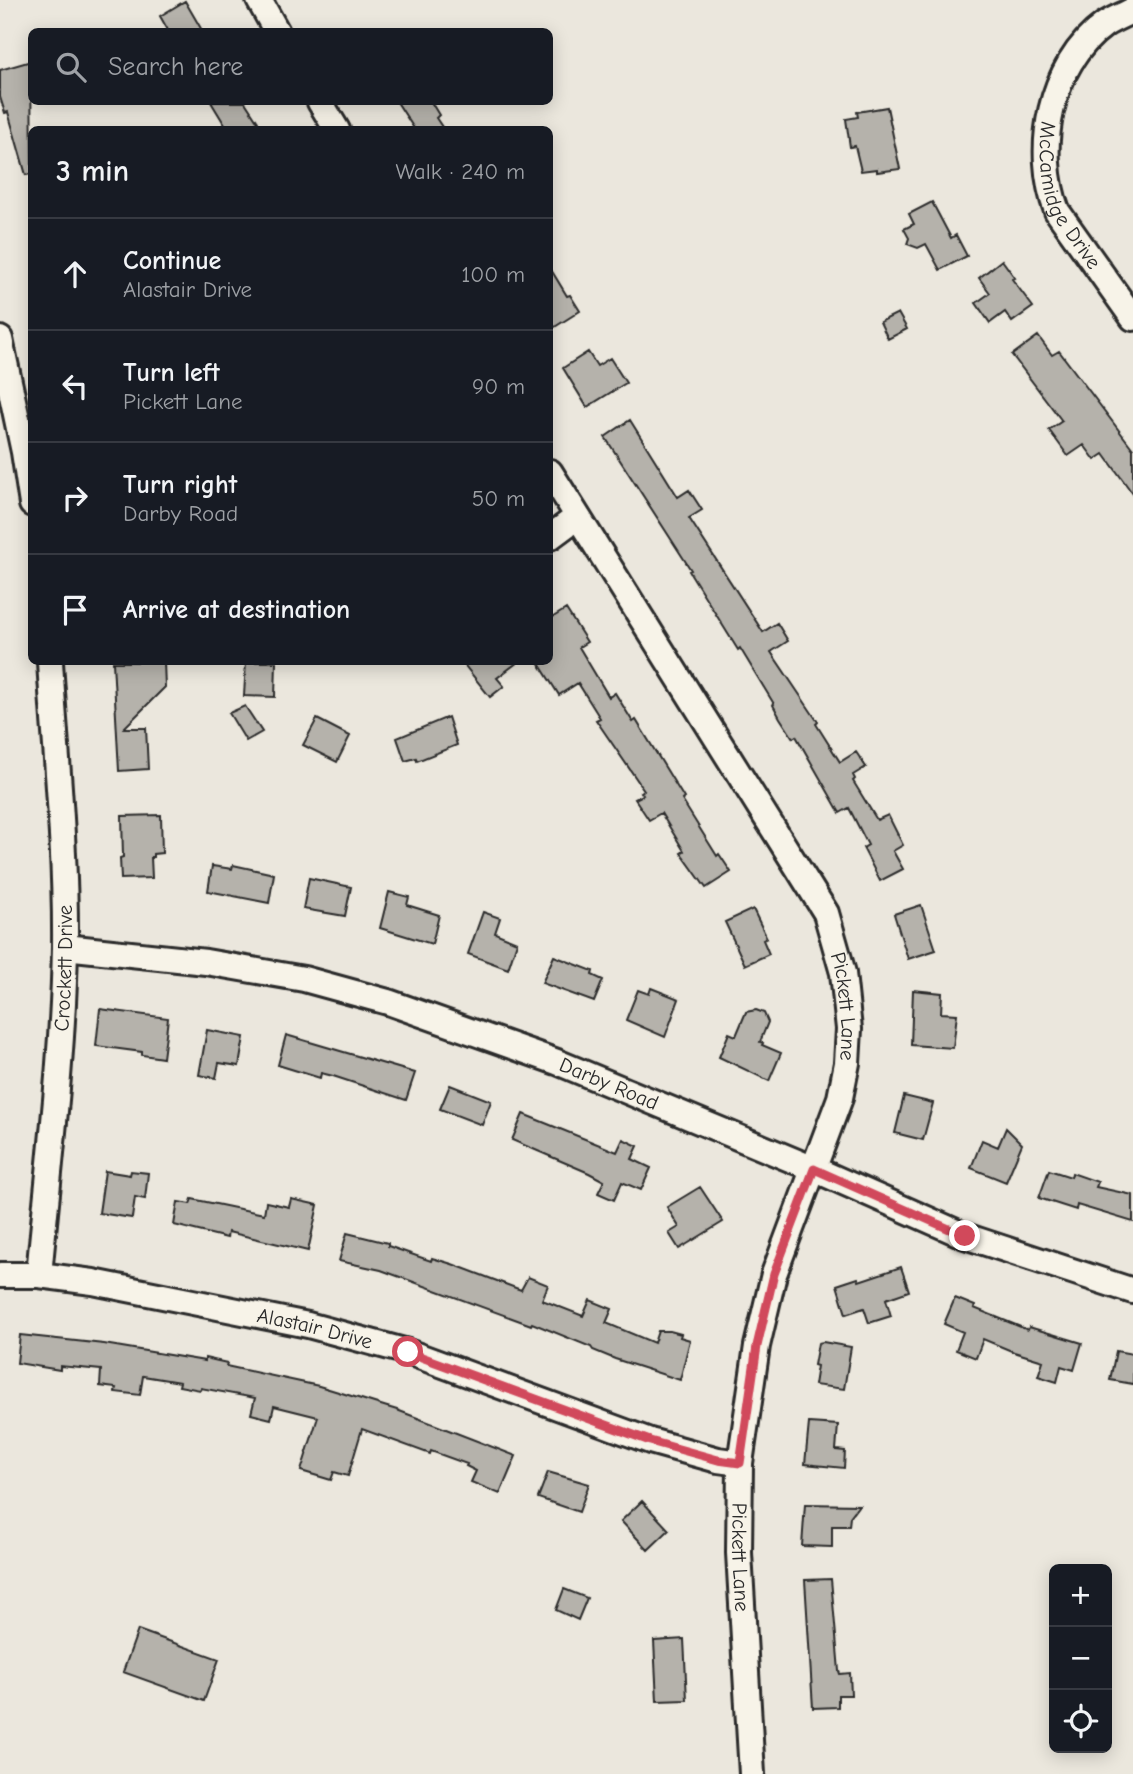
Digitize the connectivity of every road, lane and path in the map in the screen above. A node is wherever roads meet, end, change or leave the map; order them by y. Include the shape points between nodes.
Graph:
1 (259, 0) edge
2 (1133, 10) edge
3 (275, 28) edge
4 (322, 105) edge
5 (335, 126) edge
6 (1133, 318) edge
7 (0, 339) edge
8 (553, 477) edge
9 (28, 478) edge
10 (577, 516) junction
11 (553, 535) edge
12 (50, 665) edge
13 (65, 947) junction
14 (814, 1169) junction
15 (0, 1275) edge
16 (39, 1275) junction
17 (1133, 1291) edge
18 (740, 1463) junction
19 (752, 1774) edge

1 - 3 street
2 - 6 street, McCamidge Drive via 1105,25 1081,47 1064,72 1049,117 1047,148 1049,190 1057,211
4 - 5 street
7 - 9 street
8 - 10 street, Pickett Lane
10 - 11 street
10 - 14 street, Pickett Lane via 826,913 843,974 849,1029 840,1098
12 - 13 street, Crockett Drive
13 - 14 street, Darby Road via 206,962 304,979 388,1002 557,1062
13 - 16 street, Crockett Drive
14 - 17 street, Darby Road via 965,1236
14 - 18 street, Pickett Lane via 774,1274 757,1346
15 - 16 street, Alastair Drive
16 - 18 street, Alastair Drive via 308,1325 408,1352 650,1441
18 - 19 street, Pickett Lane via 739,1553

